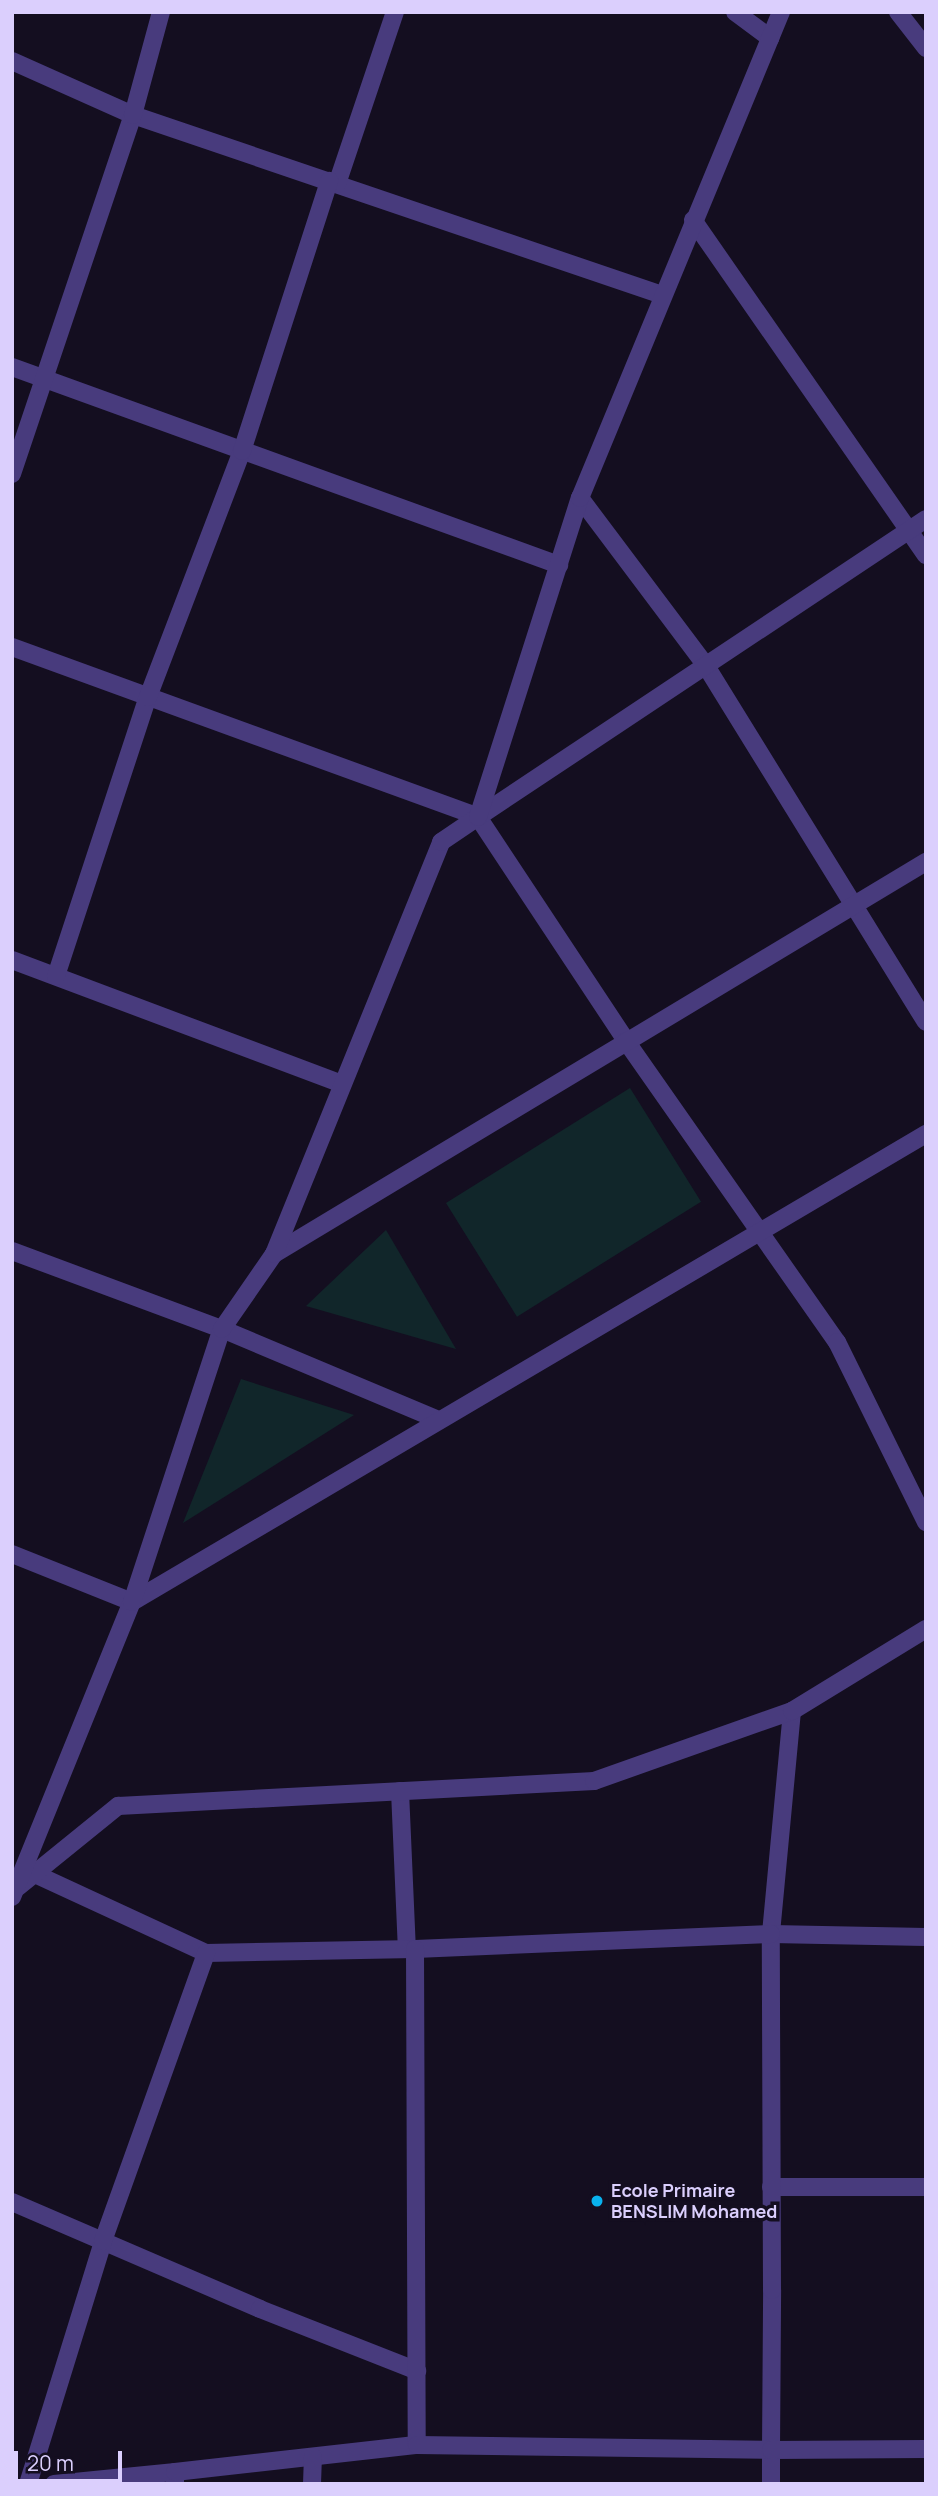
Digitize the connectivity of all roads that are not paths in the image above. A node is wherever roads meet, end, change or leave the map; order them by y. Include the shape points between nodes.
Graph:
1 (161, 12) edge
2 (395, 12) edge
3 (735, 12) edge
4 (781, 12) edge
5 (898, 12) edge
6 (770, 38) junction
7 (926, 48) edge
8 (12, 61) edge
9 (133, 115) junction
10 (333, 183) junction
11 (693, 219) junction
12 (662, 295) junction
13 (12, 367) edge
14 (44, 380) junction
15 (242, 451) junction
16 (12, 474) edge
17 (580, 498) junction
18 (926, 519) edge
19 (909, 530) junction
20 (926, 555) edge
21 (559, 565) junction
22 (12, 647) edge
23 (706, 666) junction
24 (148, 697) junction
25 (478, 817) junction
26 (926, 862) edge
27 (855, 905) junction
28 (12, 960) edge
29 (56, 976) junction
30 (926, 1022) edge
31 (626, 1041) junction
32 (342, 1084) junction
33 (926, 1134) edge
34 (758, 1232) junction
35 (12, 1251) edge
36 (274, 1254) junction
37 (222, 1329) junction
38 (439, 1420) junction
39 (926, 1522) edge
40 (12, 1554) edge
41 (132, 1602) junction
42 (926, 1629) edge
43 (792, 1711) junction
44 (400, 1791) junction
45 (35, 1874) junction
46 (13, 1891) edge
47 (771, 1934) junction
48 (926, 1937) edge
49 (411, 1949) junction
50 (206, 1953) junction
51 (926, 2187) edge
52 (771, 2188) junction
53 (12, 2202) edge
54 (103, 2241) junction
55 (417, 2371) junction
56 (418, 2445) junction
57 (926, 2449) edge
58 (771, 2450) junction
59 (313, 2457) junction
60 (175, 2478) edge
61 (28, 2484) edge
62 (54, 2484) edge
63 (312, 2484) edge
64 (771, 2484) edge

1 - 9 street
2 - 10 street
3 - 6 street
4 - 6 street
5 - 7 street
6 - 11 street
8 - 9 street
9 - 10 street
9 - 14 street
10 - 12 street
10 - 15 street
11 - 12 street
11 - 19 street
12 - 17 street
13 - 14 street
14 - 15 street
14 - 16 street
15 - 21 street
15 - 24 street
17 - 21 street
17 - 23 street
18 - 19 street
19 - 20 street
19 - 23 street
21 - 25 street
22 - 24 street
23 - 25 street
23 - 27 street
24 - 25 street
24 - 29 street
25 - 31 street
25 - 32 street via 441,842
26 - 27 street
27 - 30 street
27 - 31 street
28 - 29 street
29 - 32 street
31 - 34 street
31 - 36 street
32 - 36 street
33 - 34 street
34 - 38 street
34 - 39 street via 837,1342
35 - 37 street
36 - 37 street
37 - 38 street
37 - 41 street
38 - 41 street
40 - 41 street
41 - 46 street
42 - 43 street
43 - 44 street via 594,1781
43 - 47 street
44 - 45 street via 118,1806
44 - 49 street
45 - 46 street
45 - 50 street
47 - 48 street
47 - 49 street
47 - 52 street
49 - 50 street
49 - 55 street
50 - 54 street
51 - 52 street
52 - 58 street
53 - 54 street
54 - 55 street
54 - 61 street
55 - 56 street
56 - 58 street
56 - 59 street
57 - 58 street
58 - 64 street
59 - 60 street
59 - 63 street
60 - 62 street

